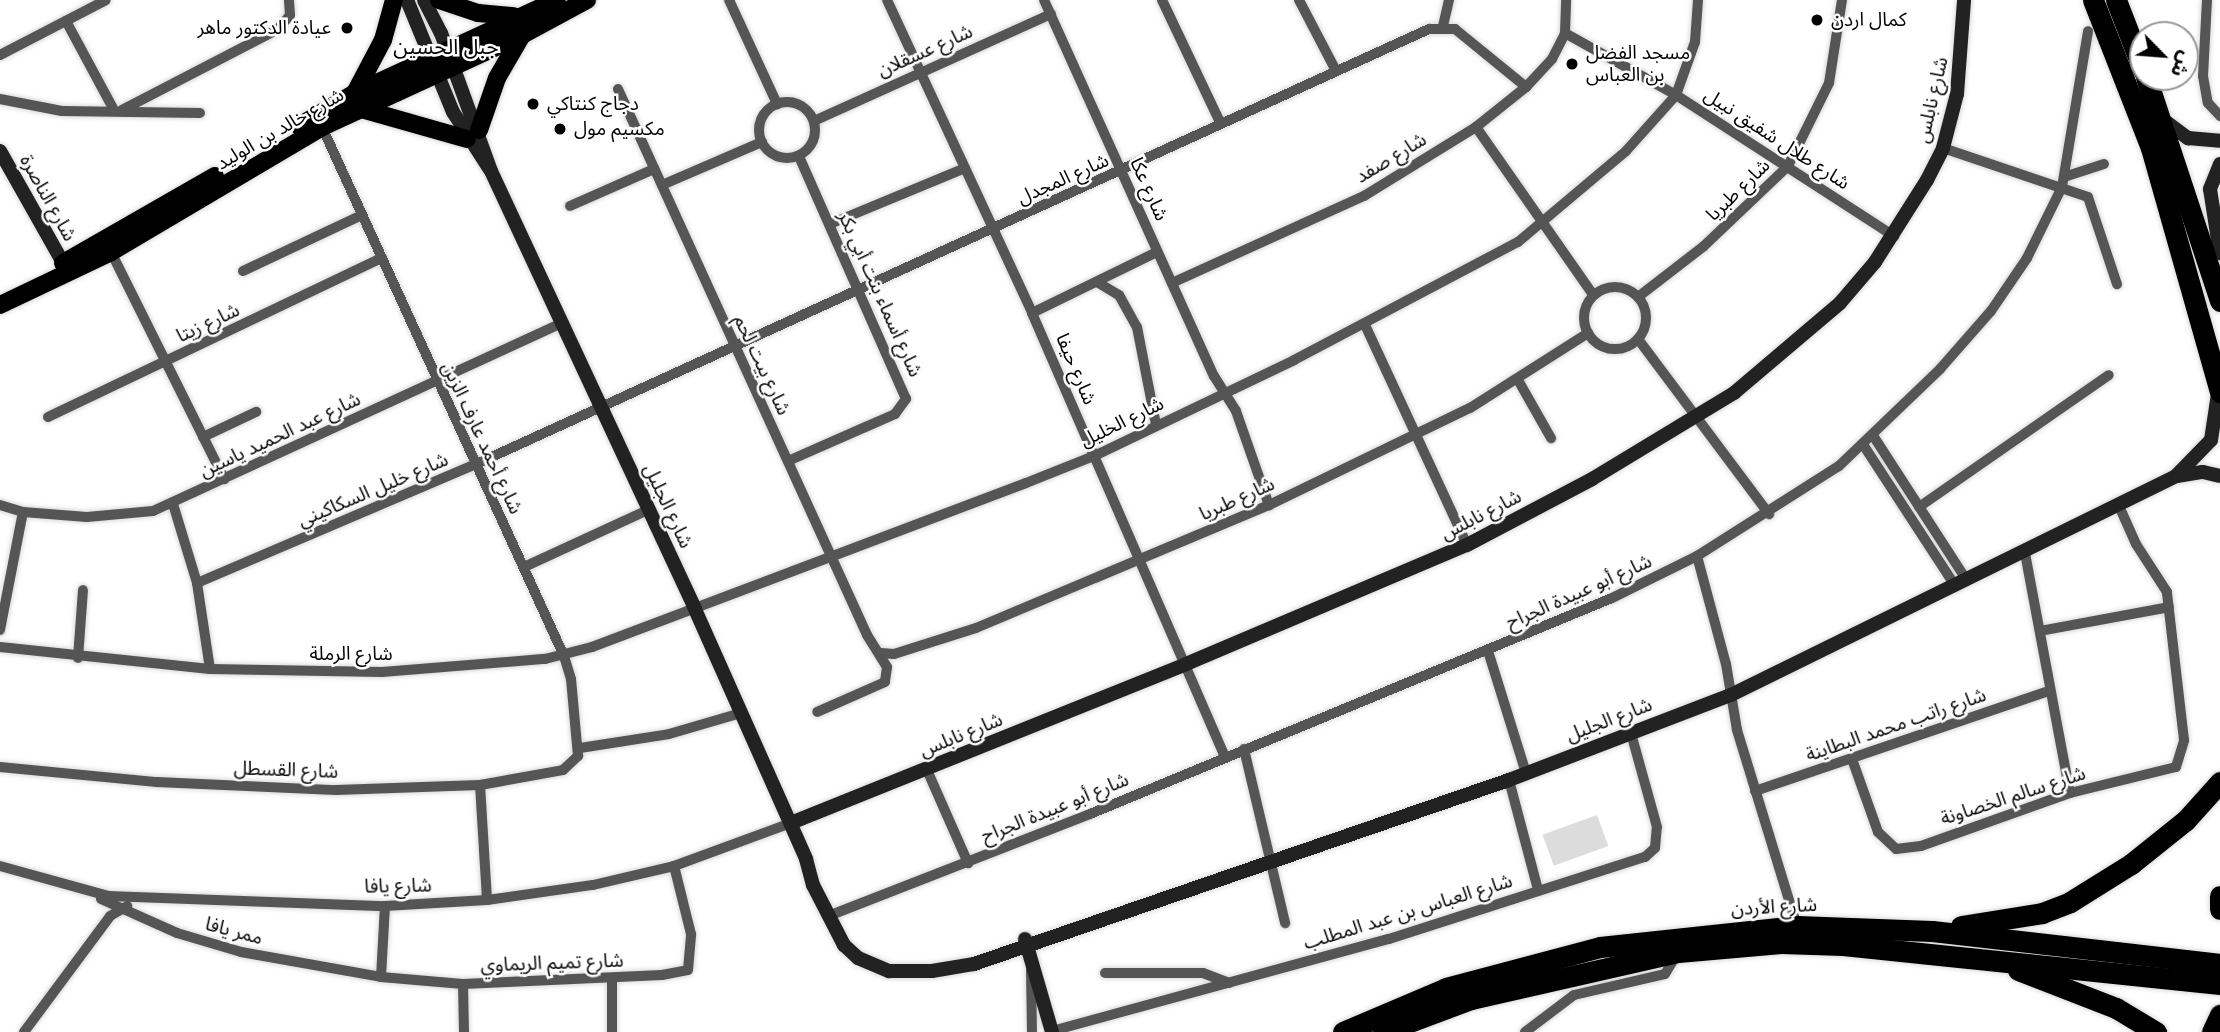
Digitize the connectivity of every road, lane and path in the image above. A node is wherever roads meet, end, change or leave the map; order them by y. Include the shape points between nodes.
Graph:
1 (106, 0) edge
2 (289, 0) edge
3 (394, 0) edge
4 (407, 0) edge
5 (424, 0) edge
6 (439, 0) edge
7 (557, 0) edge
8 (587, 0) edge
9 (729, 0) edge
10 (887, 0) edge
11 (1044, 0) edge
12 (1162, 0) edge
13 (1299, 0) edge
14 (1449, 0) edge
15 (1566, 0) edge
16 (1698, 0) edge
17 (1842, 0) edge
18 (1964, 0) edge
19 (2093, 0) edge
20 (2116, 0) edge
21 (2207, 0) edge
22 (1051, 14) junction
23 (518, 16) junction
24 (66, 21) junction
25 (1443, 26) junction
26 (2088, 31) dead end
27 (1565, 33) junction
28 (2129, 34) edge
29 (522, 35) junction
30 (439, 52) junction
31 (0, 55) edge
32 (1335, 69) junction
33 (446, 70) junction
34 (921, 72) junction
35 (1526, 87) junction
36 (618, 89) dead end
37 (2151, 91) edge
38 (1676, 95) junction
39 (0, 99) edge
40 (356, 101) junction
41 (777, 104) junction
42 (118, 110) junction
43 (200, 113) dead end
44 (2220, 116) edge
45 (2161, 118) junction
46 (814, 121) junction
47 (1221, 124) junction
48 (321, 127) junction
49 (1476, 127) junction
50 (473, 134) junction
51 (2220, 141) edge
52 (762, 142) junction
53 (1943, 148) junction
54 (0, 150) edge
55 (799, 156) junction
56 (2104, 164) dead end
57 (2220, 164) edge
58 (1788, 166) junction
59 (965, 168) junction
60 (654, 169) junction
61 (1122, 172) junction
62 (2063, 182) junction
63 (662, 185) junction
64 (570, 206) dead end
65 (362, 215) junction
66 (1544, 223) junction
67 (830, 224) junction
68 (993, 229) junction
69 (1894, 236) junction
70 (111, 252) junction
71 (1157, 252) junction
72 (2220, 253) edge
73 (382, 258) junction
74 (63, 263) junction
75 (243, 271) dead end
76 (1097, 282) junction
77 (1172, 283) junction
78 (2117, 284) dead end
79 (860, 288) junction
80 (0, 293) edge
81 (1593, 295) junction
82 (1638, 297) junction
83 (2220, 301) edge
84 (0, 305) edge
85 (1032, 313) junction
86 (562, 323) junction
87 (1365, 325) junction
88 (1588, 334) junction
89 (1638, 339) junction
90 (733, 345) junction
91 (166, 361) junction
92 (2109, 375) dead end
93 (1518, 380) junction
94 (438, 383) junction
95 (2219, 389) edge
96 (1223, 392) junction
97 (601, 407) junction
98 (256, 412) dead end
99 (48, 417) dead end
100 (1698, 417) junction
101 (1156, 425) junction
102 (203, 437) junction
103 (1415, 437) junction
104 (1874, 437) junction
105 (1551, 438) dead end
106 (1864, 446) junction
107 (1094, 456) junction
108 (788, 461) junction
109 (474, 465) junction
110 (2176, 476) junction
111 (2220, 476) edge
112 (224, 479) junction
113 (173, 504) junction
114 (0, 505) edge
115 (1269, 505) junction
116 (2119, 506) junction
117 (1919, 507) junction
118 (648, 510) junction
119 (23, 512) junction
120 (1769, 514) junction
121 (1467, 545) junction
122 (2025, 553) junction
123 (830, 555) junction
124 (1698, 556) junction
125 (1140, 561) junction
126 (524, 568) junction
127 (1960, 582) junction
128 (197, 583) junction
129 (83, 590) dead end
130 (694, 607) junction
131 (2169, 607) junction
132 (0, 630) edge
133 (2040, 631) junction
134 (0, 647) edge
135 (1488, 651) junction
136 (881, 653) junction
137 (564, 656) junction
138 (78, 658) junction
139 (1186, 664) junction
140 (210, 669) junction
141 (2049, 691) junction
142 (1731, 695) junction
143 (817, 712) dead end
144 (741, 713) junction
145 (1630, 733) junction
146 (580, 748) junction
147 (1244, 748) junction
148 (1225, 756) junction
149 (1852, 759) junction
150 (0, 767) edge
151 (928, 770) junction
152 (1526, 773) junction
153 (1509, 780) junction
154 (2220, 782) edge
155 (480, 785) junction
156 (1755, 791) junction
157 (2070, 793) junction
158 (791, 823) junction
159 (806, 859) junction
160 (1272, 859) junction
161 (968, 863) junction
162 (0, 866) edge
163 (674, 866) junction
164 (1538, 890) junction
165 (85, 893) junction
166 (2220, 896) edge
167 (137, 897) junction
168 (486, 900) junction
169 (385, 906) junction
170 (125, 908) junction
171 (2220, 909) edge
172 (836, 913) junction
173 (1285, 923) dead end
174 (1797, 926) junction
175 (1932, 931) junction
176 (1028, 946) junction
177 (1678, 952) junction
178 (1990, 959) junction
179 (2220, 964) edge
180 (1105, 973) dead end
181 (381, 977) junction
182 (612, 978) junction
183 (1229, 983) junction
184 (463, 984) junction
185 (2220, 984) edge
186 (1484, 987) junction
187 (2220, 1015) edge
188 (1386, 1031) edge
189 (24, 1032) edge
190 (464, 1032) edge
191 (612, 1032) edge
192 (1032, 1032) edge
193 (1052, 1032) edge
194 (1343, 1032) edge
195 (1525, 1032) edge
196 (2156, 1032) edge
197 (2212, 1032) edge

1 - 24 street
2 - 42 street via 290,15 278,29
3 - 40 main road via 383,40
4 - 30 street
5 - 30 street
6 - 23 main road via 478,13
7 - 23 main road, شارع خالد بن الوليد
8 - 29 main road, شارع خالد بن الوليد
9 - 41 street
10 - 34 street, شارع حيفا
11 - 22 street, شارع عكا
12 - 47 street
13 - 32 street
14 - 25 street
15 - 27 street, شارع صفد
16 - 38 street via 1695,42
17 - 58 street, شارع طبريا via 1829,83
18 - 53 street, شارع نابلس via 1961,70
19 - 95 highway via 2151,148
20 - 28 highway
21 - 44 street via 2204,84 2208,103
22 - 34 street, شارع عسقلان
22 - 61 street, شارع عكا
23 - 30 main road, شارع خالد بن الوليد
24 - 31 street
24 - 42 street
25 - 32 street, شارع المجدل
25 - 35 street via 1455,29
26 - 62 street, شارع أبو عبيدة الجراح
27 - 35 street, شارع صفد via 1552,59
27 - 38 street, شارع طلال شفيق نبيل
29 - 33 main road, شارع خالد بن الوليد
29 - 50 main road
30 - 33 street, شارع الجليل
30 - 40 main road, شارع خالد بن الوليد
32 - 47 street, شارع المجدل
33 - 40 main road, شارع خالد بن الوليد
33 - 50 street, شارع الجليل
34 - 46 street, شارع عسقلان
34 - 59 street, شارع حيفا
35 - 49 street, شارع صفد
36 - 60 street, شارع بيت لحم
37 - 45 highway
38 - 58 street, شارع طلال شفيق نبيل
38 - 66 street, شارع الخليل via 1626,151
39 - 42 street via 45,109
40 - 48 main road, شارع خالد بن الوليد
40 - 50 main road
40 - 74 main road, شارع خالد بن الوليد
41 - 46 street via 799,105
41 - 52 street via 761,120
42 - 43 street
45 - 51 street via 2188,138
45 - 83 highway
46 - 55 street via 813,141
47 - 61 street, شارع المجدل
48 - 65 street, شارع أحمد عارف الزين
48 - 70 main road, شارع خالد بن الوليد
49 - 66 street
49 - 77 street, شارع صفد via 1364,196
50 - 86 street, شارع الجليل
52 - 55 street via 781,158
52 - 63 street
53 - 62 street
53 - 69 street, شارع نابلس
54 - 74 street, شارع الناصرة
55 - 67 street, شارع أسماء بنت أبي بكر
56 - 62 street
57 - 72 street via 2210,189
58 - 69 street, شارع طلال شفيق نبيل
58 - 82 street, شارع طبريا via 1704,246
59 - 67 street
59 - 68 street, شارع حيفا
60 - 63 street, شارع بيت لحم
60 - 64 street
61 - 68 street, شارع المجدل
61 - 71 street, شارع عكا
62 - 78 street via 2092,203
62 - 104 street, شارع أبو عبيدة الجراح via 2034,247 1991,311
63 - 90 street, شارع بيت لحم
65 - 73 street, شارع أحمد عارف الزين
65 - 75 street
66 - 81 street
66 - 87 street, شارع الخليل via 1480,264
67 - 79 street, شارع أسماء بنت أبي بكر
68 - 79 street, شارع المجدل
68 - 85 street, شارع حيفا
69 - 100 street, شارع نابلس via 1840,303 1808,333
70 - 84 main road, شارع خالد بن الوليد
70 - 91 street
71 - 76 street
71 - 77 street, شارع عكا
73 - 91 street, شارع زيتا
73 - 94 street, شارع أحمد عارف الزين
74 - 80 main road, شارع خالد بن الوليد
76 - 85 street
76 - 101 street via 1119,295 1137,327
77 - 96 street, شارع عكا
79 - 90 street, شارع المجدل
79 - 108 street, شارع أسماء بنت أبي بكر via 906,399 895,414 880,422
81 - 82 street via 1616,286
81 - 88 street via 1584,313
82 - 89 street via 1646,318
85 - 107 street, شارع حيفا
86 - 94 street, شارع عبد الحميد ياسين
86 - 97 street, شارع الجليل
87 - 96 street, شارع الخليل
87 - 103 street
88 - 89 street via 1611,349
88 - 93 street, شارع طبريا
89 - 100 street
90 - 97 street, شارع المجدل
90 - 108 street, شارع بيت لحم
91 - 99 street, شارع زيتا
91 - 102 street
92 - 117 street
93 - 103 street, شارع طبريا
93 - 105 street
94 - 109 street, شارع أحمد عارف الزين
94 - 112 street, شارع عبد الحميد ياسين
95 - 110 street, شارع الجليل via 2211,440
96 - 101 street, شارع الخليل
96 - 115 street, شارع عكا via 1236,411
97 - 109 street, شارع خليل السكاكيني
97 - 118 street, شارع الجليل
98 - 102 street
100 - 120 street
100 - 121 street, شارع نابلس
101 - 107 street, شارع الخليل
102 - 112 street
103 - 115 street, شارع طبريا
103 - 121 street
104 - 106 street, شارع أبو عبيدة الجراح
104 - 117 street
106 - 120 street, شارع أبو عبيدة الجراح
106 - 127 street
107 - 123 street, شارع الخليل
107 - 125 street, شارع حيفا
108 - 123 street, شارع بيت لحم
109 - 126 street, شارع أحمد عارف الزين
109 - 128 street, شارع خليل السكاكيني
110 - 111 street, شارع الجليل via 2203,472
110 - 116 street, شارع الجليل
112 - 113 street, شارع عبد الحميد ياسين
113 - 119 street, شارع عبد الحميد ياسين via 153,511 87,517
113 - 128 street
114 - 119 street, شارع عبد الحميد ياسين
115 - 125 street, شارع طبريا
116 - 122 street, شارع الجليل
116 - 131 street, شارع سالم الخصاونة via 2136,544 2164,582
117 - 127 street
118 - 126 street
118 - 130 street, شارع الجليل
119 - 132 street
120 - 124 street, شارع أبو عبيدة الجراح
121 - 139 street, شارع نابلس
122 - 127 street, شارع الجليل
122 - 133 street
123 - 130 street, شارع الخليل
123 - 136 street, شارع بيت لحم via 867,635
124 - 135 street, شارع أبو عبيدة الجراح
124 - 142 street
125 - 136 street, شارع طبريا via 976,628 894,654
125 - 139 street, شارع حيفا
126 - 137 street, شارع أحمد عارف الزين
127 - 142 street, شارع الجليل
128 - 140 street
129 - 138 street
130 - 137 street, شارع الرملة
130 - 144 street, شارع الجليل
131 - 133 street
131 - 157 street, شارع سالم الخصاونة via 2183,740 2180,759 2165,773
133 - 141 street
134 - 138 street, شارع الرملة
135 - 147 street, شارع أبو عبيدة الجراح
135 - 152 street
136 - 143 street via 887,667 885,682
137 - 140 street, شارع الرملة via 382,672
137 - 146 street, شارع أحمد عارف الزين
138 - 140 street, شارع الرملة
139 - 148 street, شارع حيفا
139 - 151 street, شارع نابلس
141 - 149 street, شارع راتب محمد البطاينة
141 - 157 street
142 - 145 street, شارع الجليل
142 - 156 street
144 - 146 street via 679,732
144 - 158 street, شارع الجليل
145 - 152 street, شارع الجليل
145 - 164 street, شارع العباس بن عبد المطلب via 1655,818 1655,848 1644,857
146 - 155 street, شارع القسطل via 569,767
147 - 148 street, شارع أبو عبيدة الجراح
147 - 160 street
148 - 161 street, شارع أبو عبيدة الجراح
149 - 156 street, شارع راتب محمد البطاينة
149 - 157 street, شارع سالم الخصاونة via 1878,832 1896,849 1921,846
150 - 155 street, شارع القسطل via 158,782 336,790
151 - 158 street, شارع نابلس
151 - 161 street
152 - 153 street, شارع الجليل
153 - 160 street, شارع الجليل
153 - 164 street
154 - 175 highway via 2186,820 2070,902 2042,913
155 - 168 street
156 - 174 street
158 - 159 street, شارع الجليل
158 - 163 street, شارع يافا
159 - 172 street, شارع الجليل
159 - 176 street, شارع الجليل via 813,885 839,936 867,963 889,971 932,971 974,964
160 - 173 street
160 - 176 street, شارع الجليل
161 - 172 street, شارع أبو عبيدة الجراح
162 - 165 street, شارع يافا
163 - 168 street, شارع يافا via 593,885
163 - 182 street, شارع تميم الريماوي via 691,934 688,970
164 - 183 street, شارع العباس بن عبد المطلب via 1401,935
165 - 167 street, شارع يافا
165 - 170 street, ممر يافا
166 - 171 highway
167 - 169 street, شارع يافا
167 - 170 street
168 - 169 street, شارع يافا
169 - 181 street
170 - 181 street, ممر يافا via 177,933 241,952
170 - 189 street via 110,916
172 - 176 street, شارع الجليل via 852,942 888,965 933,965
174 - 175 highway, شارع الأردن
174 - 186 highway, شارع الأردن via 1600,947
175 - 179 highway, شارع الأردن
176 - 192 street
176 - 193 street
177 - 178 highway, شارع الأردن via 1815,943
177 - 186 highway, شارع الأردن
177 - 195 street via 1665,974 1574,996
178 - 185 highway, شارع الأردن
178 - 196 highway via 2116,1008
180 - 183 street via 1203,973
181 - 184 street, شارع تميم الريماوي
182 - 184 street, شارع تميم الريماوي
182 - 191 street
183 - 193 street, شارع العباس بن عبد المطلب
184 - 190 street
186 - 188 highway, شارع الأردن
186 - 194 highway, شارع الأردن via 1418,997
187 - 197 highway

